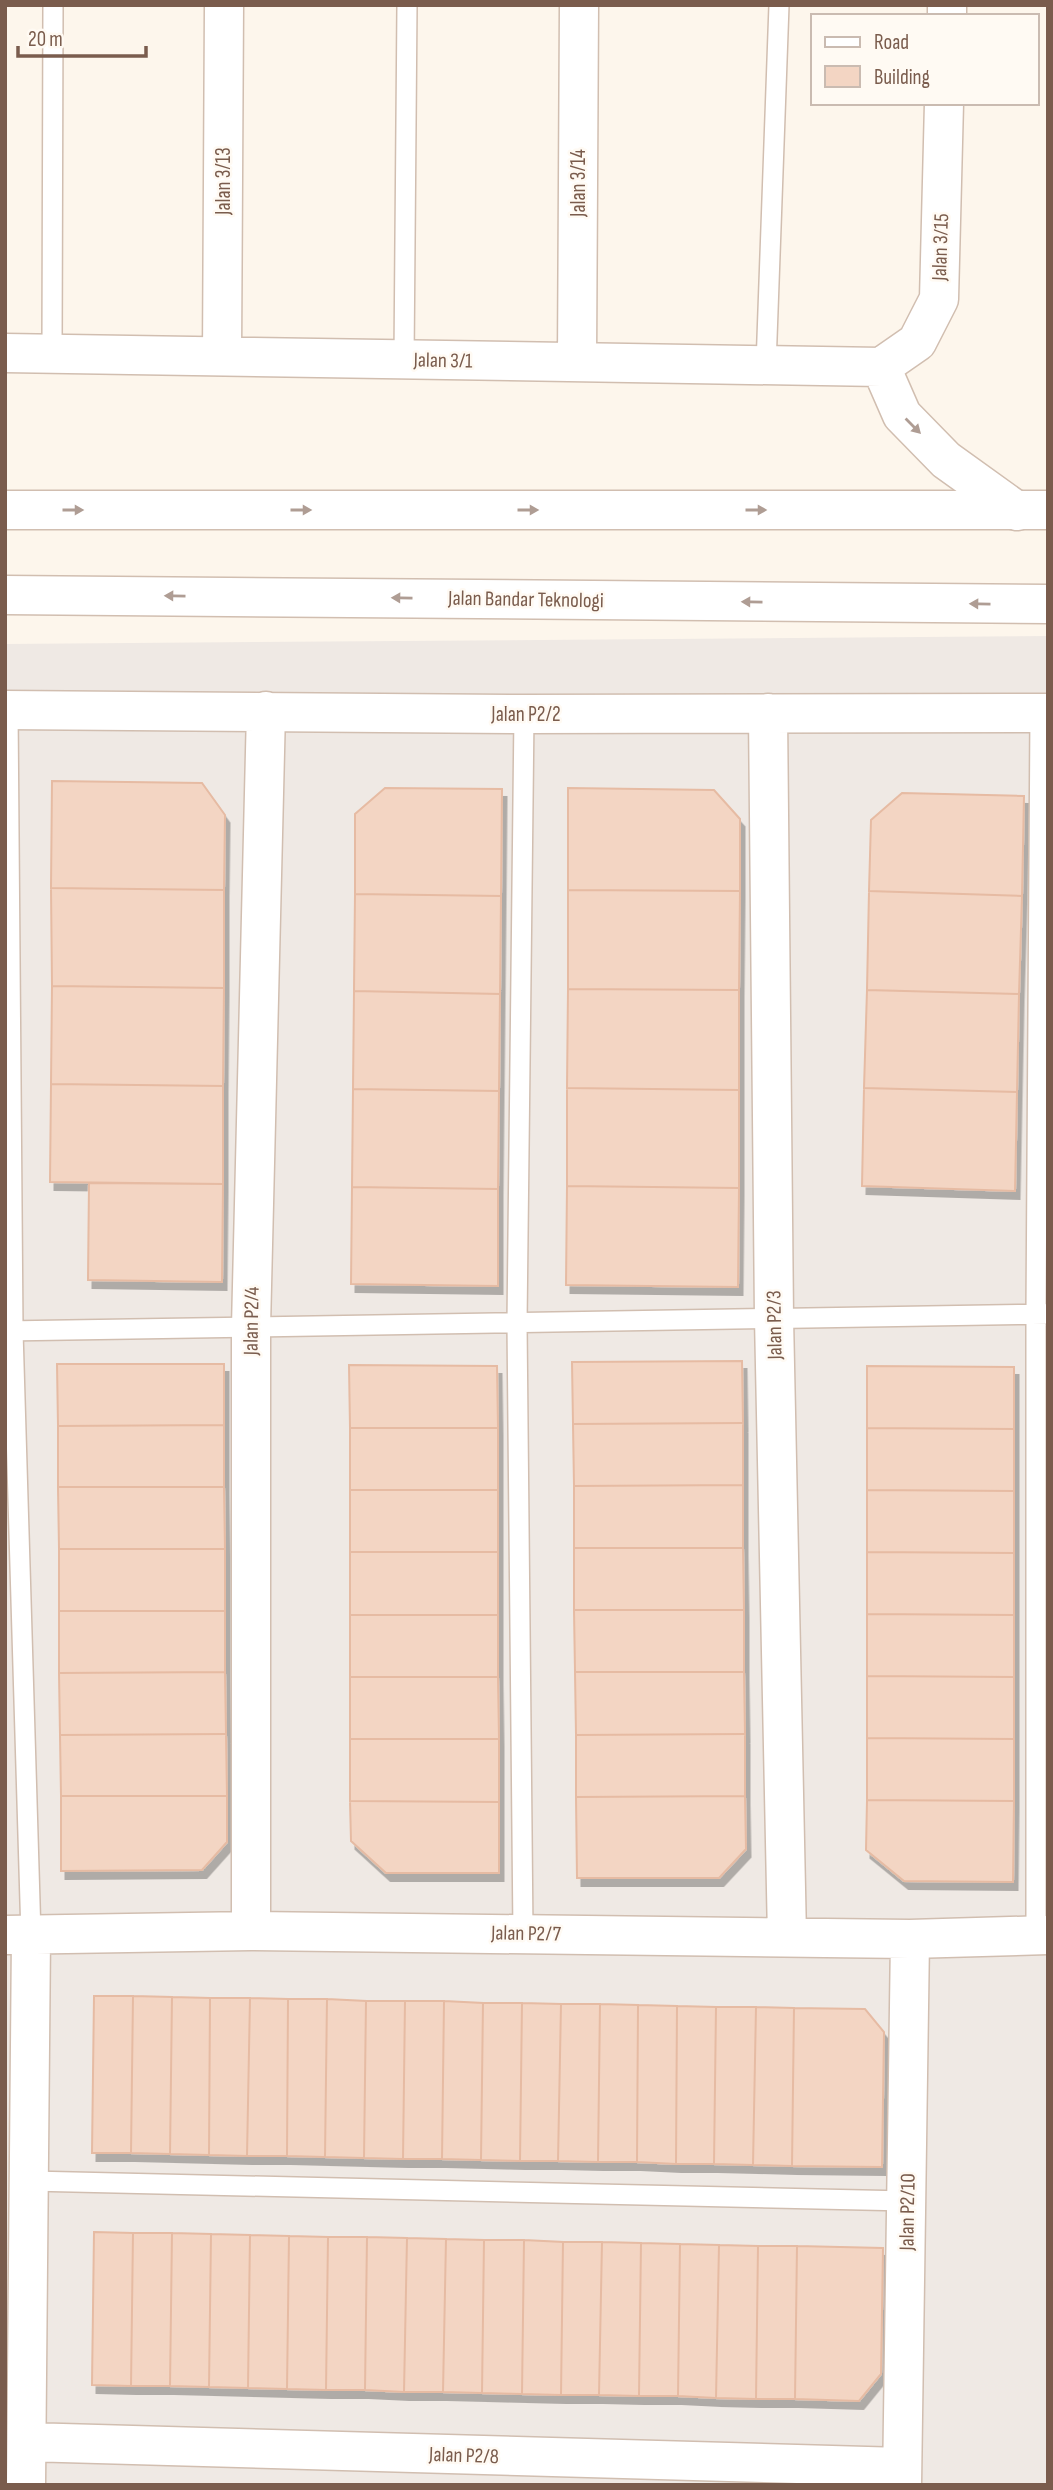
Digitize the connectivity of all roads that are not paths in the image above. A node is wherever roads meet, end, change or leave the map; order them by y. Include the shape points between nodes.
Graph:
1 (53, 5) edge
2 (224, 5) edge
3 (407, 5) edge
4 (579, 5) edge
5 (779, 5) edge
6 (944, 105) edge
7 (5, 353) edge
8 (52, 354) junction
9 (222, 356) junction
10 (404, 359) junction
11 (578, 361) junction
12 (766, 366) junction
13 (881, 367) junction
14 (5, 510) edge
15 (1032, 510) edge
16 (5, 595) edge
17 (1048, 604) edge
18 (6, 710) edge
19 (266, 711) junction
20 (768, 713) junction
21 (1044, 713) edge
22 (524, 714) junction
23 (1042, 1314) edge
24 (774, 1318) junction
25 (517, 1323) junction
26 (251, 1326) junction
27 (9, 1331) edge
28 (251, 1931) junction
29 (523, 1933) junction
30 (18, 1935) edge
31 (1042, 1935) edge
32 (787, 1937) junction
33 (910, 1939) junction
34 (30, 2181) junction
35 (907, 2201) junction
36 (27, 2442) junction
37 (902, 2476) edge
38 (26, 2485) edge

1 - 8 lane
2 - 9 street, Jalan 3/13
3 - 10 lane
4 - 11 street, Jalan 3/14
5 - 12 lane
6 - 13 street, Jalan 3/15 via 939,299 917,342
7 - 8 street, Jalan 3/1
8 - 9 street, Jalan 3/1
9 - 10 street, Jalan 3/1
10 - 11 street, Jalan 3/1
11 - 12 street, Jalan 3/1
12 - 13 street, Jalan 3/1
13 -> 15 street via 902,415 946,460
14 -> 15 street
17 -> 16 street, Jalan Bandar Teknologi
18 - 19 street, Jalan P2/2
18 - 27 lane
19 - 22 street, Jalan P2/2
19 - 26 street, Jalan P2/4
20 - 21 street, Jalan P2/2
20 - 22 street, Jalan P2/2
20 - 24 street, Jalan P2/3
21 - 23 lane
22 - 25 lane
23 - 24 lane
23 - 31 lane
24 - 25 lane
24 - 32 street, Jalan P2/3
25 - 26 lane
25 - 29 lane
26 - 27 lane
26 - 28 street, Jalan P2/4
27 - 30 lane
28 - 29 street, Jalan P2/7
28 - 30 street, Jalan P2/7
29 - 32 street, Jalan P2/7
30 - 34 street
31 - 33 street, Jalan P2/7
32 - 33 street, Jalan P2/7
33 - 35 street, Jalan P2/10
34 - 35 lane
34 - 36 street
35 - 37 street, Jalan P2/10
36 - 37 street, Jalan P2/8
36 - 38 street

